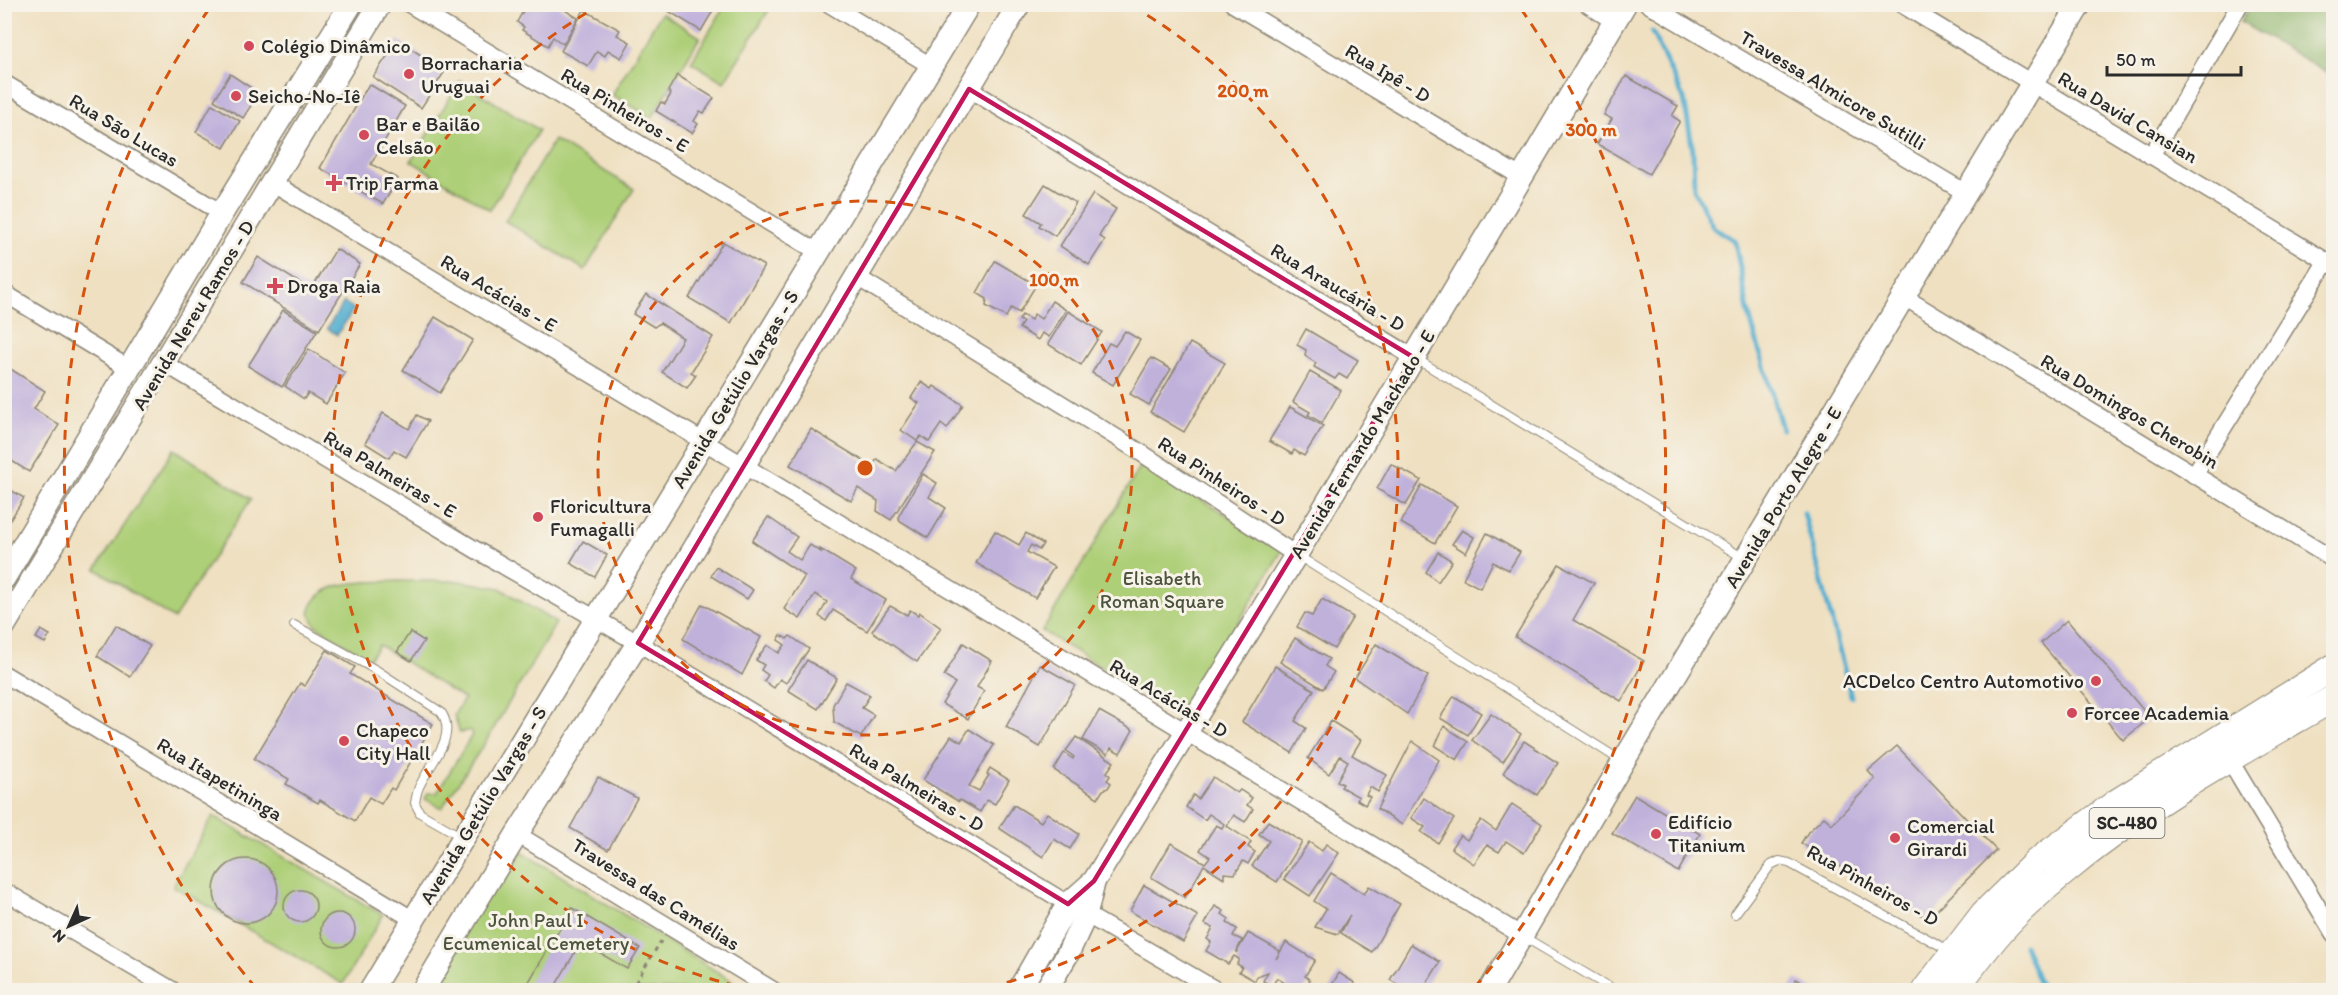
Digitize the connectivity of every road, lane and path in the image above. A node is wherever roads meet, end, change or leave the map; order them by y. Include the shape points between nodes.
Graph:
1 (351, 4) edge
2 (380, 4) edge
3 (409, 4) edge
4 (829, 4) edge
5 (969, 4) edge
6 (1019, 4) edge
7 (1233, 4) edge
8 (1587, 4) edge
9 (1648, 4) edge
10 (1901, 4) edge
11 (2080, 4) edge
12 (2241, 4) edge
13 (1620, 13) edge
14 (931, 66) junction
15 (4, 83) edge
16 (2032, 84) junction
17 (969, 89) junction
18 (2151, 156) junction
19 (1521, 177) junction
20 (273, 183) junction
21 (1966, 193) junction
22 (222, 213) junction
23 (818, 252) junction
24 (2330, 264) edge
25 (857, 277) junction
26 (4, 293) edge
27 (1904, 297) junction
28 (1413, 357) junction
29 (164, 363) junction
30 (130, 369) junction
31 (704, 439) junction
32 (745, 465) junction
33 (2194, 475) junction
34 (1296, 555) junction
35 (1745, 560) junction
36 (2334, 560) edge
37 (4, 578) edge
38 (597, 618) junction
39 (294, 625) dead end
40 (4, 626) edge
41 (638, 643) junction
42 (2334, 667) edge
43 (4, 674) edge
44 (2334, 698) edge
45 (1187, 733) junction
46 (2222, 749) junction
47 (1623, 762) junction
48 (517, 834) junction
49 (463, 837) junction
50 (4, 891) edge
51 (1077, 909) junction
52 (1735, 914) dead end
53 (414, 920) junction
54 (669, 927) junction
55 (2334, 934) edge
56 (1521, 935) junction
57 (1953, 953) junction
58 (172, 990) edge
59 (371, 990) edge
60 (423, 990) edge
61 (630, 990) edge
62 (773, 990) edge
63 (1019, 990) edge
64 (1046, 990) edge
65 (1216, 990) edge
66 (1490, 990) edge
67 (1614, 990) edge
68 (1925, 990) edge
69 (1954, 990) edge

1 - 22 street, Avenida Nereu Ramos - D
2 - 20 street, Avenida Nereu Ramos - D
3 - 23 street, Rua Pinheiros - E
4 - 14 street
5 - 14 street, Avenida Getúlio Vargas - S
6 - 17 street
7 - 19 street, Rua Ipê - D
8 - 13 street
9 - 21 street, Travessa Almicore Sutilli
10 - 16 street, Rua David Cansian
11 - 16 street, Avenida Porto Alegre - E
12 - 18 street
13 - 19 street, Avenida Fernando Machado - E
14 - 23 street, Avenida Getúlio Vargas - S
15 - 22 street, Rua São Lucas
16 - 18 street, Rua David Cansian
16 - 21 street, Avenida Porto Alegre - E
17 - 25 street
17 - 28 street, Rua Araucária - D
18 - 24 street, Rua David Cansian
19 - 28 street, Avenida Fernando Machado - E
20 - 29 street, Avenida Nereu Ramos - D
20 - 31 street, Rua Acácias - E
21 - 27 street, Avenida Porto Alegre - E
22 - 30 street, Avenida Nereu Ramos - D
23 - 31 street, Avenida Getúlio Vargas - S
24 - 33 street
25 - 32 street
25 - 34 street, Rua Pinheiros - D via 1143,454
26 - 30 street
27 - 33 street, Rua Domingos Cherobin
27 - 35 street, Avenida Porto Alegre - E
28 - 34 street, Avenida Fernando Machado - E
28 - 35 lane, Rua Araucária - D
29 - 38 street, Rua Palmeiras - E
29 - 40 street, Avenida Nereu Ramos - D
30 - 37 street, Avenida Nereu Ramos - D
31 - 32 street, Rua Acácias - D
31 - 38 street, Avenida Getúlio Vargas - S
32 - 41 street
32 - 45 street, Rua Acácias - D
33 - 36 street, Rua Domingos Cherobin
34 - 45 street, Avenida Fernando Machado - E
34 - 47 lane, Rua Pinheiros - D
35 - 47 street, Avenida Porto Alegre - E
38 - 41 street, Rua Palmeiras - D
38 - 49 street, Avenida Getúlio Vargas - S
39 - 49 lane via 378,671 441,712 447,720 446,741 419,787 415,803 420,813
41 - 48 street
41 - 51 street, Rua Palmeiras - D
42 - 46 main road, SC-480
43 - 53 street, Rua Itapetininga
44 - 46 main road, SC-480
45 - 51 street, Avenida Fernando Machado - E
45 - 56 street, Rua Acácias - D
46 - 55 street
46 - 57 main road, SC-480 via 2117,802 2036,862 1984,913
46 - 69 main road, SC-480 via 2051,883 2003,928
47 - 56 street, Avenida Porto Alegre - E
48 - 54 street, Travessa das Camélias
48 - 60 street
49 - 53 street, Avenida Getúlio Vargas - S
50 - 58 street
51 - 63 street, Avenida Fernando Machado - E
51 - 64 street, Avenida Fernando Machado - E via 1068,953
51 - 65 street, Rua Palmeiras - D
52 - 57 lane, Rua Pinheiros - D via 1771,865 1779,861
53 - 59 street, Avenida Getúlio Vargas - S
54 - 61 path
54 - 62 street, Travessa das Camélias
56 - 66 street, Avenida Porto Alegre - E
56 - 67 lane, Rua Acácias - D
57 - 68 main road, SC-480

